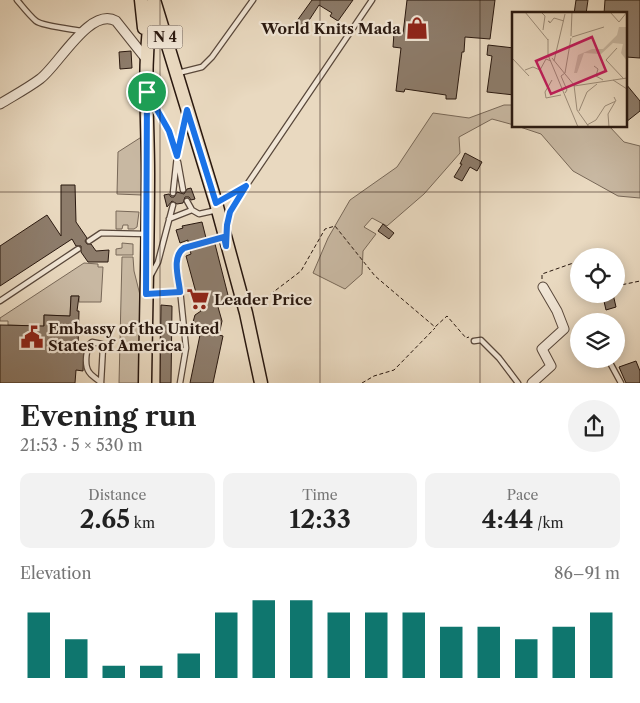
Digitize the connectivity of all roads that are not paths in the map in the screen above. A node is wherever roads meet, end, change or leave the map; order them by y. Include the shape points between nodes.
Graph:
1 (17, 0) edge
2 (141, 0) edge
3 (154, 0) edge
4 (164, 0) edge
5 (253, 0) edge
6 (372, 0) edge
7 (83, 32) junction
8 (147, 60) junction
9 (176, 74) junction
10 (147, 92) junction
11 (0, 104) edge
12 (187, 110) junction
13 (177, 156) junction
14 (246, 186) junction
15 (183, 190) dead end
16 (173, 193) dead end
17 (187, 202) dead end
18 (174, 205) dead end
19 (216, 206) junction
20 (192, 210) junction
21 (169, 219) junction
22 (147, 234) junction
23 (89, 241) dead end
24 (225, 241) junction
25 (78, 249) dead end
26 (543, 287) road end
27 (146, 289) junction
28 (180, 292) junction
29 (0, 301) edge
30 (474, 341) dead end
31 (613, 368) edge
32 (101, 383) edge
33 (145, 383) edge
34 (180, 383) edge
35 (261, 383) edge
36 (518, 383) edge
37 (532, 383) edge
38 (621, 383) edge

1 - 7 lane via 41,24
2 - 8 main road
3 - 8 main road
3 - 9 main road, N 4
4 - 9 main road, N 4
5 - 9 lane via 202,67
6 - 14 lane
7 - 8 street via 105,18 111,18
7 - 11 street via 40,79
8 - 10 main road
9 - 12 main road, N 4
10 - 13 lane via 169,131
10 - 22 main road
12 - 13 lane
12 - 19 main road, N 4
13 - 15 lane
13 - 16 lane
14 - 19 lane
14 - 24 lane via 230,212
17 - 20 lane
18 - 21 lane
19 - 20 lane via 199,214
19 - 24 main road, N 4
20 - 21 lane
21 - 27 lane via 158,262
22 - 23 lane via 102,233
22 - 27 main road
24 - 28 lane via 180,251 176,260
24 - 35 main road, N 4 via 246,313
25 - 29 lane
26 - 37 street via 564,329 542,349 550,366
27 - 28 lane
27 - 33 main road
28 - 34 lane via 186,348
30 - 36 lane via 481,340
31 - 38 lane
32 - 32 lane via 86,366 88,346 92,342 99,342 103,347

